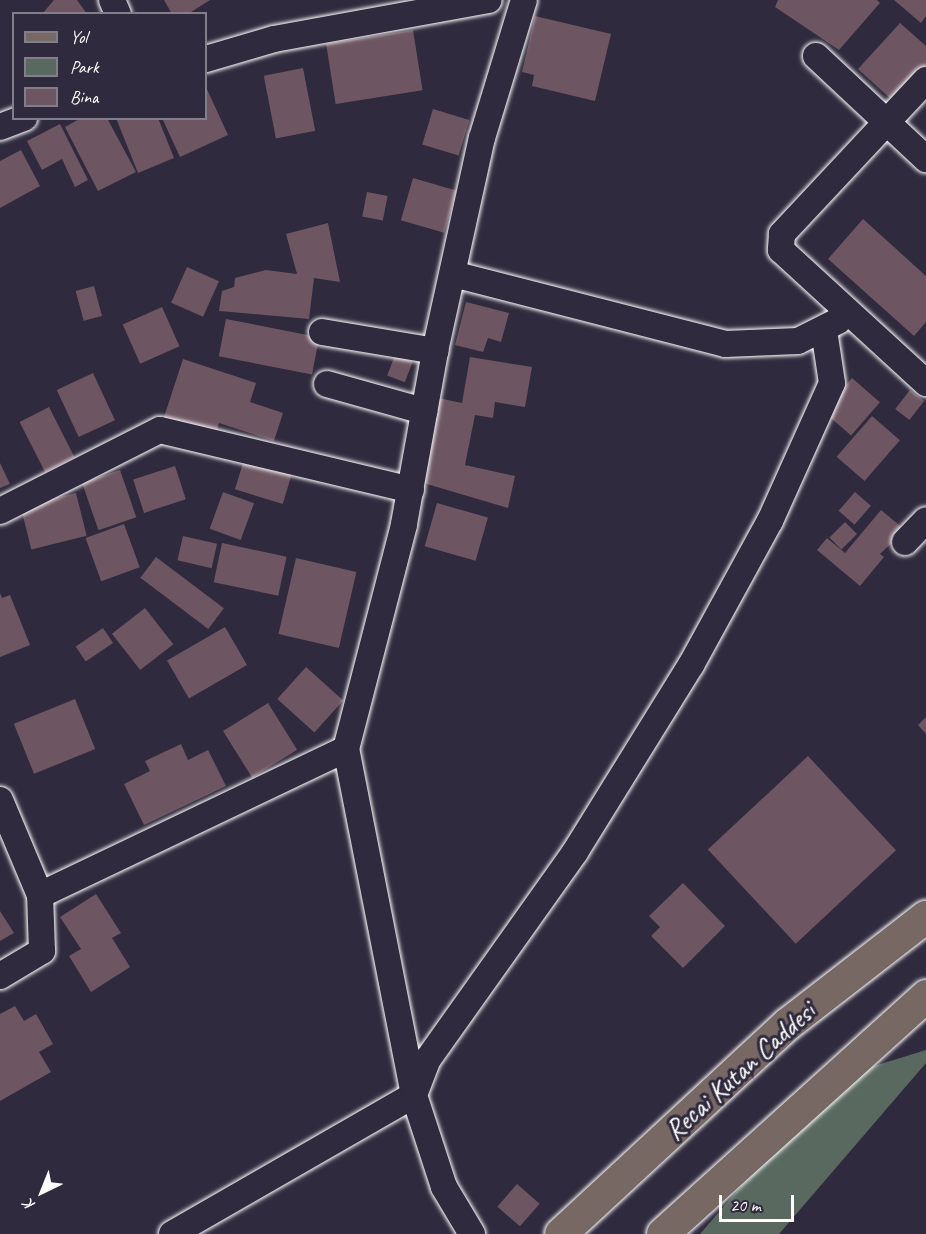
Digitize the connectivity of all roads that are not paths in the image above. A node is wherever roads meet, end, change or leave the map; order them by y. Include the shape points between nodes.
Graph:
1 (488, 0) edge
2 (524, 0) edge
3 (458, 2) edge
4 (816, 56) dead end
5 (207, 59) edge
6 (926, 80) edge
7 (19, 120) edge
8 (889, 123) junction
9 (0, 127) edge
10 (926, 159) edge
11 (453, 274) junction
12 (847, 315) junction
13 (824, 330) junction
14 (322, 332) dead end
15 (435, 351) junction
16 (926, 383) edge
17 (327, 384) dead end
18 (424, 411) junction
19 (411, 490) junction
20 (0, 511) edge
21 (926, 520) edge
22 (905, 542) dead end
23 (346, 749) junction
24 (0, 800) edge
25 (40, 895) junction
26 (926, 917) edge
27 (0, 975) edge
28 (926, 996) edge
29 (414, 1095) junction
30 (172, 1234) edge
31 (472, 1234) edge
32 (561, 1234) edge
33 (663, 1234) edge

1 - 3 street
2 - 11 street via 482,138
3 - 5 street via 274,39
4 - 8 street
6 - 8 street
7 - 9 street
8 - 10 street
8 - 12 street via 782,234 780,250
11 - 13 street via 725,344 798,341
11 - 15 street
12 - 13 street
12 - 16 street
13 - 29 street via 832,383 770,521 667,705 575,852 428,1059
14 - 15 street
15 - 18 street
17 - 18 street
18 - 19 street
19 - 20 street via 160,430
19 - 23 street
21 - 22 street
23 - 25 street
23 - 29 street
24 - 25 street
25 - 27 street via 42,951
26 - 32 main road, Recai Kutan Caddesi via 788,1024
28 - 33 main road
29 - 30 street
29 - 31 street via 444,1187

